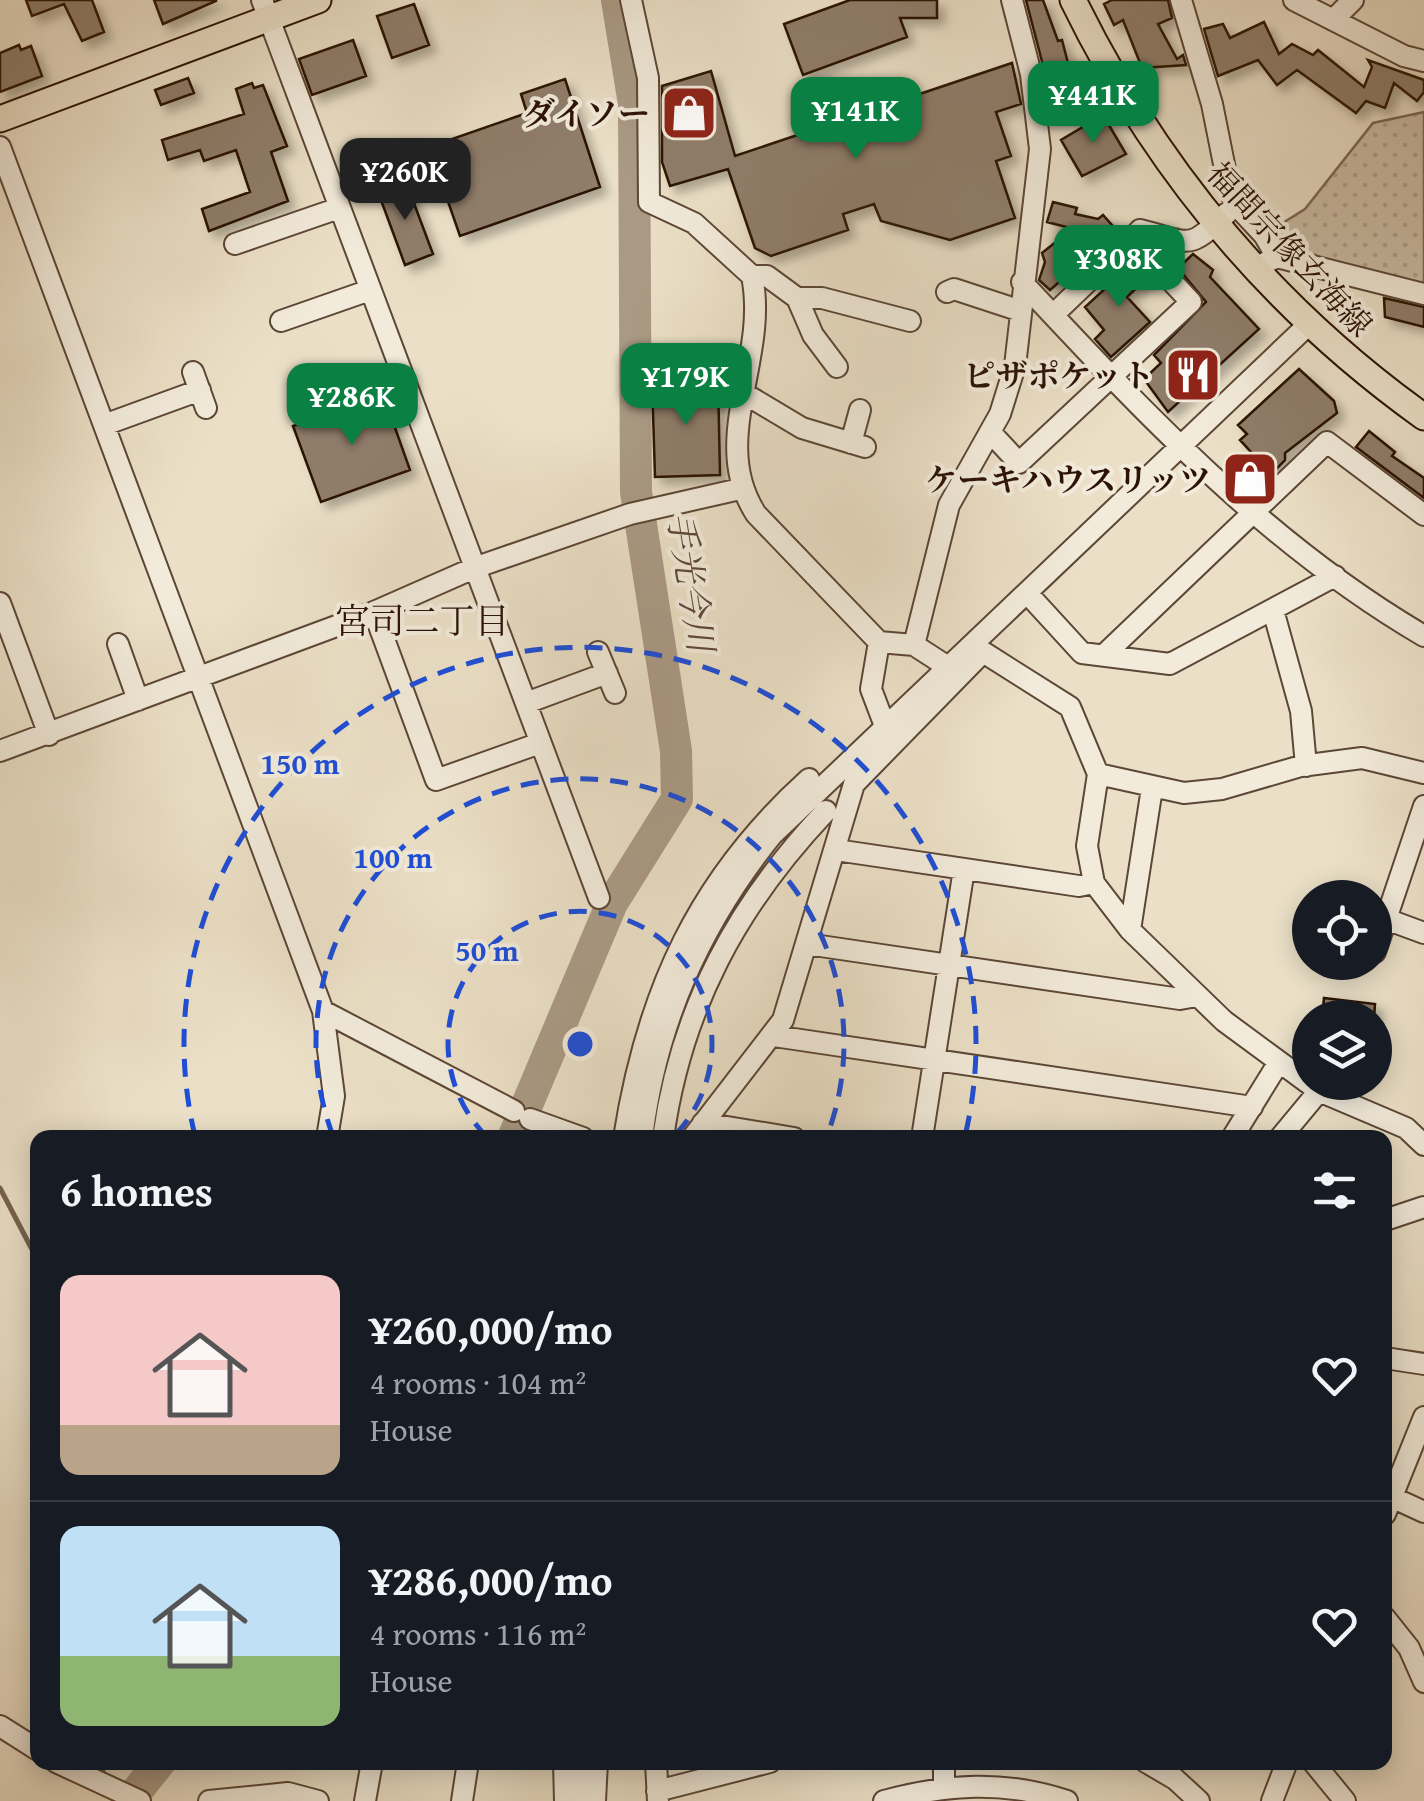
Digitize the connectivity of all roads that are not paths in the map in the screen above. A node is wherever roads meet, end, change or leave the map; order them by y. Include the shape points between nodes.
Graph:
1 (318, 0) edge
2 (632, 0) edge
3 (1012, 0) edge
4 (1073, 0) edge
5 (1182, 0) edge
6 (1294, 0) edge
7 (1352, 0) edge
8 (265, 10) edge
9 (1332, 20) junction
10 (1424, 61) edge
11 (0, 119) edge
12 (0, 147) edge
13 (1236, 204) junction
14 (338, 208) junction
15 (1215, 225) junction
16 (1132, 238) junction
17 (234, 244) dead end
18 (1266, 263) junction
19 (752, 276) junction
20 (1022, 282) junction
21 (370, 290) junction
22 (947, 292) dead end
23 (1424, 294) edge
24 (797, 298) junction
25 (1018, 310) junction
26 (1053, 314) junction
27 (281, 321) dead end
28 (910, 321) dead end
29 (1309, 324) junction
30 (837, 368) dead end
31 (1112, 377) junction
32 (200, 390) dead end
33 (745, 394) junction
34 (860, 410) dead end
35 (1424, 417) edge
36 (104, 425) junction
37 (991, 433) junction
38 (1178, 448) junction
39 (740, 489) junction
40 (1254, 512) junction
41 (1424, 514) edge
42 (474, 568) junction
43 (1334, 576) junction
44 (1027, 593) junction
45 (0, 603) edge
46 (1272, 610) junction
47 (374, 612) junction
48 (1424, 636) edge
49 (879, 642) junction
50 (118, 644) dead end
51 (914, 645) junction
52 (977, 649) junction
53 (598, 652) dead end
54 (1104, 655) junction
55 (948, 667) junction
56 (197, 678) junction
57 (138, 700) junction
58 (526, 703) junction
59 (885, 726) junction
60 (49, 735) junction
61 (540, 742) junction
62 (0, 752) edge
63 (848, 760) junction
64 (1306, 766) junction
65 (1424, 773) edge
66 (1098, 774) junction
67 (1152, 788) junction
68 (805, 801) junction
69 (1424, 806) edge
70 (826, 811) junction
71 (842, 828) junction
72 (836, 850) junction
73 (964, 869) junction
74 (1094, 883) junction
75 (599, 898) dead end
76 (1392, 902) edge
77 (1392, 922) edge
78 (1130, 930) junction
79 (1424, 932) edge
80 (807, 944) junction
81 (949, 965) junction
82 (1197, 996) junction
83 (323, 1011) junction
84 (774, 1036) junction
85 (934, 1061) junction
86 (1279, 1062) junction
87 (1292, 1072) edge
88 (1312, 1100) edge
89 (1338, 1100) edge
90 (1252, 1107) junction
91 (328, 1130) edge
92 (561, 1130) edge
93 (626, 1130) edge
94 (643, 1130) edge
95 (666, 1130) edge
96 (698, 1130) edge
97 (923, 1130) edge
98 (1237, 1130) edge
99 (1287, 1130) edge
100 (1424, 1145) edge
101 (1424, 1207) edge
102 (1392, 1218) edge
103 (1392, 1359) edge
104 (1424, 1364) edge
105 (1424, 1417) edge
106 (1392, 1490) edge
107 (1392, 1502) edge
108 (1424, 1512) edge
109 (1392, 1627) edge
110 (1424, 1682) edge
111 (0, 1726) edge
112 (30, 1745) edge
113 (73, 1770) edge
114 (371, 1770) edge
115 (467, 1770) edge
116 (564, 1770) edge
117 (578, 1770) edge
118 (597, 1770) edge
119 (656, 1770) edge
120 (738, 1770) edge
121 (944, 1770) edge
122 (1284, 1770) edge
123 (1320, 1770) edge
124 (1178, 1771) edge
125 (944, 1788) junction
126 (658, 1796) edge
127 (288, 1797) edge
128 (133, 1798) edge
129 (209, 1801) edge
130 (318, 1801) edge
131 (365, 1801) edge
132 (462, 1801) edge
133 (565, 1801) edge
134 (580, 1801) edge
135 (596, 1801) edge
136 (884, 1801) edge
137 (1067, 1801) edge
138 (1200, 1801) edge
139 (1272, 1801) edge
140 (1345, 1801) edge

1 - 8 main road
2 - 19 street via 648,78 649,202 694,223
3 - 20 street via 1031,74 1040,149
4 - 15 main road, 福間宗像玄海線 via 1147,133
5 - 13 street
6 - 9 street
7 - 9 street
8 - 11 main road
8 - 14 street
9 - 10 street
12 - 36 street
13 - 15 street
13 - 18 street via 1264,235
14 - 17 street
14 - 21 street
15 - 16 street via 1191,242 1140,230
15 - 18 main road, 福間宗像玄海線
16 - 26 street
16 - 31 street via 1190,302
18 - 23 street
18 - 29 main road, 福間宗像玄海線
19 - 24 street via 767,276
19 - 33 street via 758,329
20 - 25 street
20 - 26 street
21 - 27 street
21 - 42 street
22 - 25 street
24 - 28 street
24 - 30 street
25 - 37 street via 1010,391
26 - 31 street
29 - 35 main road, 福間宗像玄海線
29 - 38 street
31 - 37 street via 1019,464
31 - 38 street
32 - 36 street
33 - 34 street via 802,428 858,445
33 - 39 street via 734,458
36 - 56 street
37 - 51 street via 949,505
38 - 40 street
38 - 44 street
39 - 42 street via 638,513
39 - 49 street
40 - 41 street via 1327,442
40 - 43 street
40 - 54 street
42 - 47 street
42 - 58 street
43 - 46 street
43 - 48 street
44 - 52 street
44 - 54 street via 1082,653
45 - 60 street
46 - 54 street via 1170,664
46 - 64 street via 1301,710
47 - 56 street
47 - 61 street via 436,780
49 - 51 street
49 - 59 street via 872,689
50 - 57 street
51 - 55 street
52 - 55 street
52 - 66 street via 1070,707
52 - 71 street via 854,784
53 - 58 street via 611,683
55 - 59 street
56 - 57 street
56 - 83 street
57 - 60 street
58 - 61 street
59 - 63 street
60 - 62 street
61 - 75 street
63 - 68 street
63 - 93 street via 827,762 762,822 688,929 644,1036
64 - 65 street via 1362,758
64 - 67 street via 1222,790
66 - 67 street
66 - 74 street via 1087,846
67 - 78 street
68 - 70 street
68 - 94 street via 741,874 684,974 651,1073
69 - 76 street
70 - 71 street
70 - 95 street via 759,888 708,974 685,1033
71 - 72 street
72 - 73 street
72 - 80 street
73 - 74 street
73 - 81 street
74 - 78 street
77 - 79 street
78 - 82 street
80 - 81 street
80 - 84 street
81 - 82 street via 1180,999
81 - 85 street
82 - 86 street
83 - 91 street via 334,1096
83 - 92 street
84 - 85 street
84 - 96 street
85 - 90 street
85 - 97 street
86 - 87 street
86 - 90 street
88 - 99 street
89 - 100 street via 1406,1128
90 - 98 street
101 - 102 street
103 - 104 street
105 - 106 street
107 - 108 street
109 - 110 street
111 - 112 street
113 - 128 street
114 - 131 street
115 - 132 street
116 - 133 street
117 - 134 street
118 - 135 street
119 - 126 street
120 - 126 street
121 - 125 street
122 - 139 street
123 - 140 street
124 - 138 street
125 - 136 street
125 - 137 street via 1020,1787
127 - 129 street
127 - 130 street

